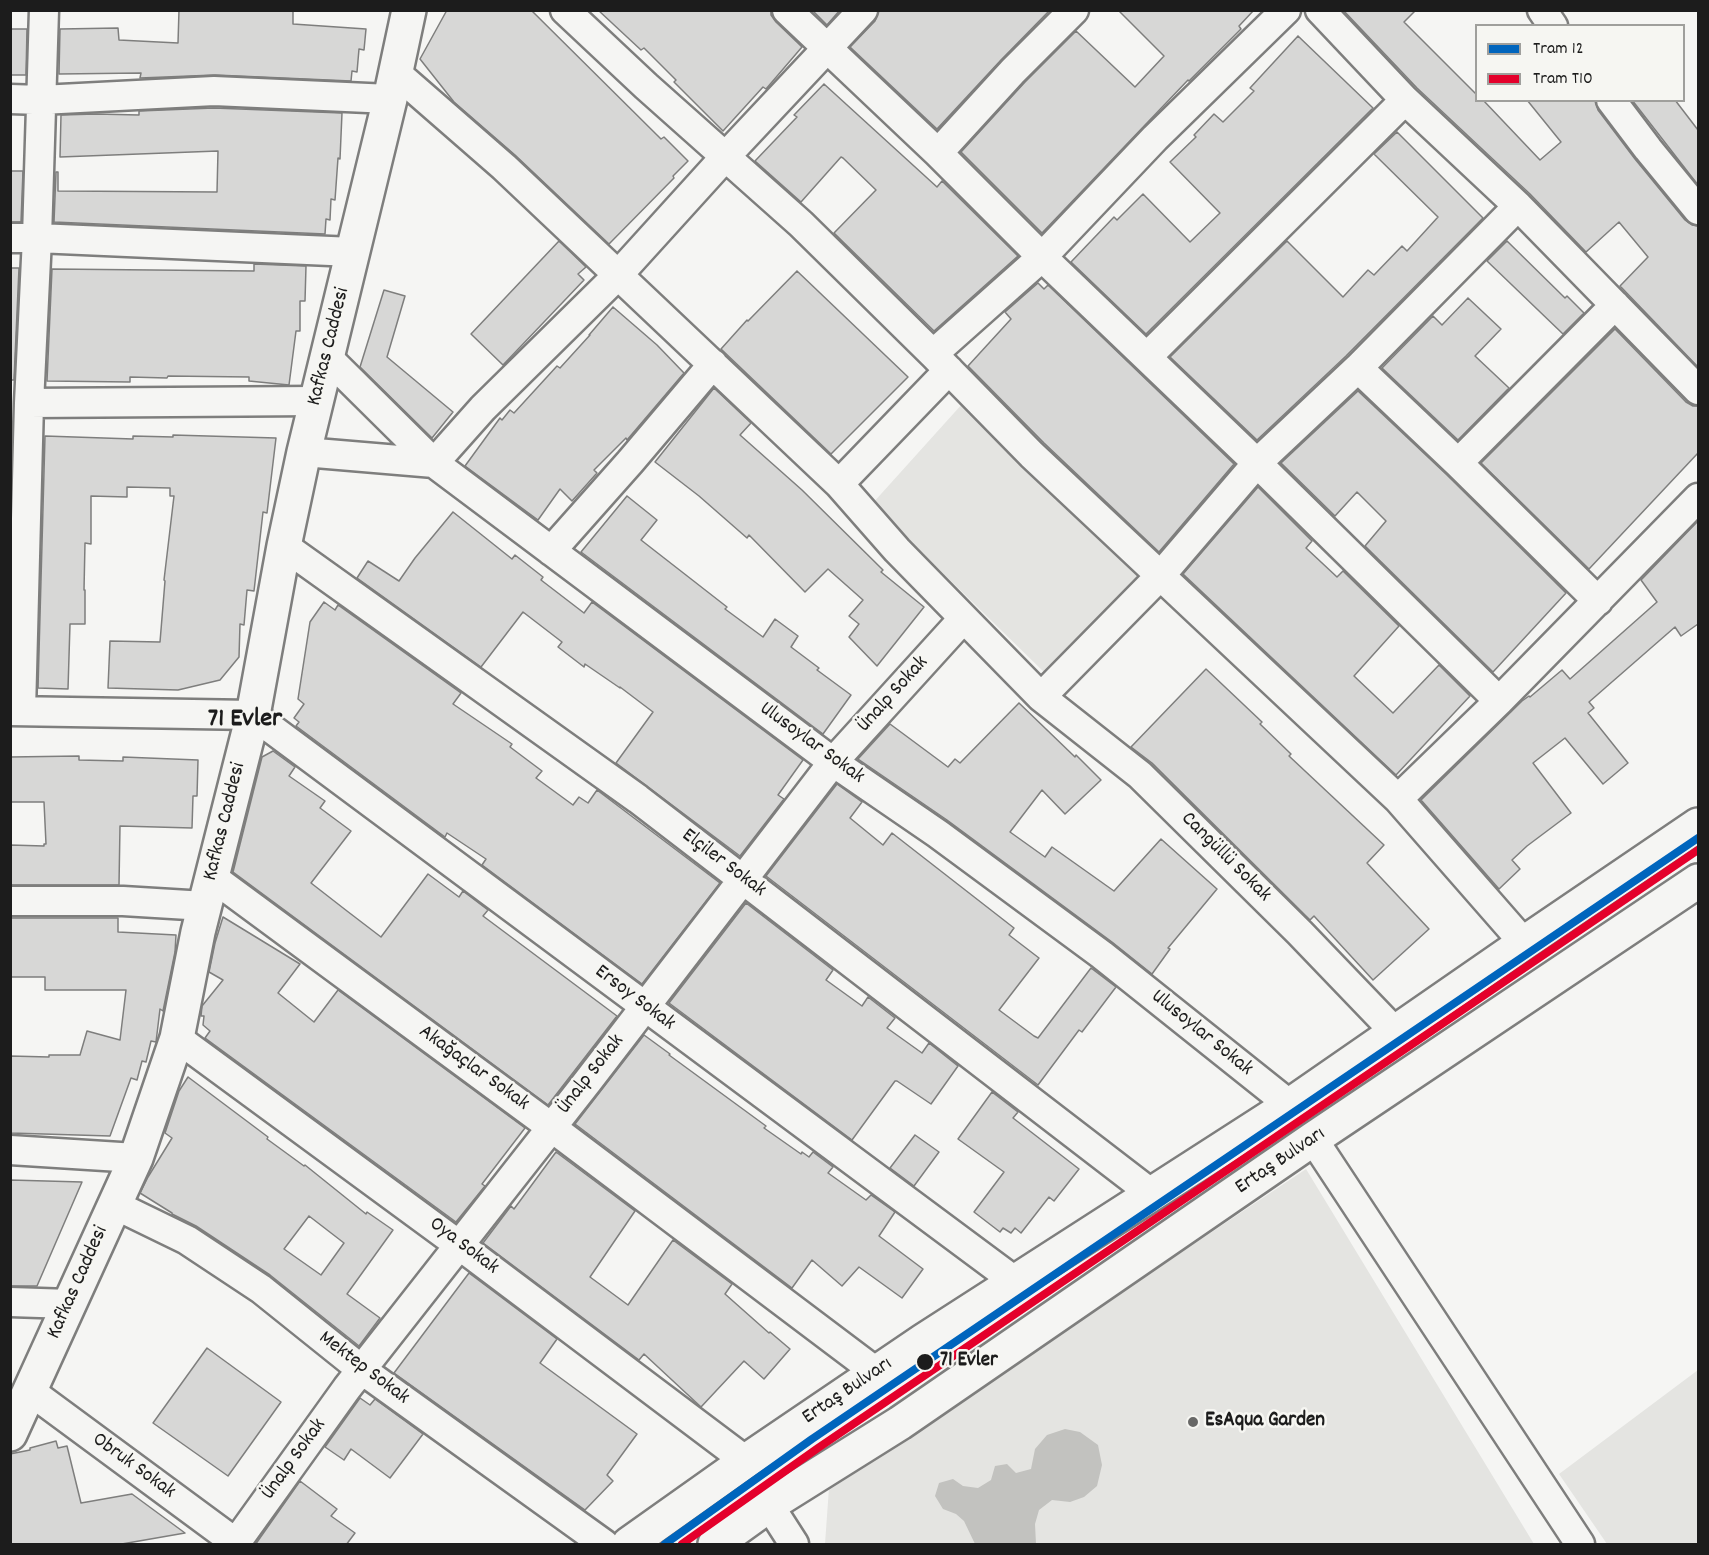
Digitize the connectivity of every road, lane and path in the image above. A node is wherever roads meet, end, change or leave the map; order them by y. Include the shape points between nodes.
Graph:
1 (44, 10) edge
2 (409, 10) edge
3 (565, 10) edge
4 (787, 10) edge
5 (863, 10) edge
6 (1074, 10) edge
7 (1286, 10) edge
8 (1320, 10) edge
9 (1542, 10) edge
10 (1552, 24) edge
11 (827, 47) junction
12 (392, 85) junction
13 (10, 99) edge
14 (1405, 99) junction
15 (41, 100) junction
16 (1612, 102) edge
17 (938, 153) junction
18 (725, 157) junction
19 (1518, 206) junction
20 (1698, 210) edge
21 (24, 238) edge
22 (353, 252) junction
23 (1042, 257) junction
24 (618, 275) junction
25 (1615, 305) junction
26 (327, 357) junction
27 (1147, 357) junction
28 (941, 362) junction
29 (713, 364) junction
30 (1358, 368) junction
31 (1698, 390) edge
32 (316, 401) junction
33 (29, 403) junction
34 (304, 452) junction
35 (434, 463) junction
36 (1257, 463) junction
37 (1458, 463) junction
38 (839, 484) junction
39 (1698, 498) edge
40 (284, 546) junction
41 (551, 551) junction
42 (1161, 575) junction
43 (1598, 601) junction
44 (963, 619) junction
45 (1041, 698) junction
46 (1499, 701) junction
47 (16, 711) edge
48 (253, 715) junction
49 (833, 762) junction
50 (1398, 799) junction
51 (1698, 825) edge
52 (743, 879) junction
53 (1698, 881) edge
54 (208, 892) junction
55 (10, 901) edge
56 (1524, 943) junction
57 (645, 1007) junction
58 (1396, 1032) junction
59 (177, 1038) junction
60 (1290, 1105) junction
61 (551, 1128) junction
62 (1313, 1139) junction
63 (10, 1150) edge
64 (136, 1158) junction
65 (1152, 1194) junction
66 (115, 1205) junction
67 (459, 1245) junction
68 (1016, 1282) junction
69 (10, 1302) edge
70 (70, 1304) junction
71 (362, 1370) junction
72 (876, 1372) junction
73 (30, 1390) junction
74 (10, 1434) edge
75 (746, 1461) junction
76 (769, 1505) junction
77 (232, 1544) edge
78 (604, 1545) edge
79 (629, 1545) edge
80 (715, 1545) edge
81 (794, 1545) edge
82 (1580, 1545) edge

1 - 15 street
2 - 12 main road, Kafkas Caddesi
3 - 18 street
4 - 11 street
5 - 11 street
6 - 17 street
7 - 23 street via 1155,138
8 - 14 street
9 - 10 street
11 - 17 street
11 - 18 street
12 - 15 street
12 - 22 main road, Kafkas Caddesi
12 - 24 street, Cangüllü Sokak via 504,167
13 - 15 street
14 - 19 street
14 - 27 street
15 - 21 street
16 - 20 street
17 - 23 street
18 - 24 street
18 - 28 street via 801,224
19 - 25 street
19 - 30 street
21 - 22 street
21 - 33 street
22 - 26 main road, Kafkas Caddesi
23 - 27 street
23 - 28 street
24 - 29 street, Cangüllü Sokak
24 - 35 street via 483,408
25 - 31 street
25 - 37 street
26 - 32 main road, Kafkas Caddesi
26 - 35 street, Ulusoylar Sokak
27 - 36 street
28 - 38 street
28 - 42 street via 1032,455
29 - 38 street, Cangüllü Sokak
29 - 41 street
30 - 36 street
30 - 37 street
32 - 33 street
32 - 34 main road, Kafkas Caddesi
33 - 47 street
34 - 35 street
34 - 40 main road, Kafkas Caddesi
35 - 41 street, Ulusoylar Sokak
36 - 42 street
36 - 46 street
37 - 43 street
38 - 44 street, Cangüllü Sokak
39 - 43 street
40 - 48 main road, Kafkas Caddesi
40 - 52 street, Elçiler Sokak via 638,799
41 - 49 street, Ulusoylar Sokak
42 - 45 street
42 - 50 street
43 - 46 street
44 - 45 street, Cangüllü Sokak
44 - 49 street, Ünalp Sokak
45 - 58 street, Cangüllü Sokak via 1140,775
46 - 50 street
47 - 48 street
48 - 54 main road, Kafkas Caddesi
48 - 57 street, Ersoy Sokak
49 - 52 street, Ünalp Sokak
49 - 60 street, Ulusoylar Sokak via 1102,955
50 - 56 street
51 - 56 main road, Ertaş Bulvarı
52 - 57 street, Ünalp Sokak
52 - 65 street, Elçiler Sokak
53 - 62 main road, Ertaş Bulvarı
54 - 55 street via 123,901
54 - 59 main road, Kafkas Caddesi
54 - 61 street, Akağaçlar Sokak
56 - 58 main road, Ertaş Bulvarı
57 - 61 street, Ünalp Sokak
57 - 68 street, Ersoy Sokak
58 - 60 main road, Ertaş Bulvarı
59 - 64 main road, Kafkas Caddesi
59 - 67 street, Oya Sokak
60 - 65 main road, Ertaş Bulvarı
61 - 67 street, Ünalp Sokak
61 - 72 street, Akağaçlar Sokak
62 - 76 main road, Ertaş Bulvarı via 900,1423
62 - 82 street
63 - 64 street
64 - 66 main road, Kafkas Caddesi
65 - 68 main road, Ertaş Bulvarı
66 - 70 main road, Kafkas Caddesi
66 - 71 street, Mektep Sokak via 187,1240 252,1282
67 - 71 street, Ünalp Sokak
67 - 75 street, Oya Sokak
68 - 72 main road, Ertaş Bulvarı
69 - 70 street
70 - 73 main road, Kafkas Caddesi
71 - 77 street, Ünalp Sokak
71 - 78 street, Mektep Sokak
72 - 75 main road, Ertaş Bulvarı
73 - 74 main road, Kafkas Caddesi
73 - 77 street, Obruk Sokak
75 - 79 main road, Ertaş Bulvarı
76 - 80 main road, Ertaş Bulvarı
76 - 81 street

